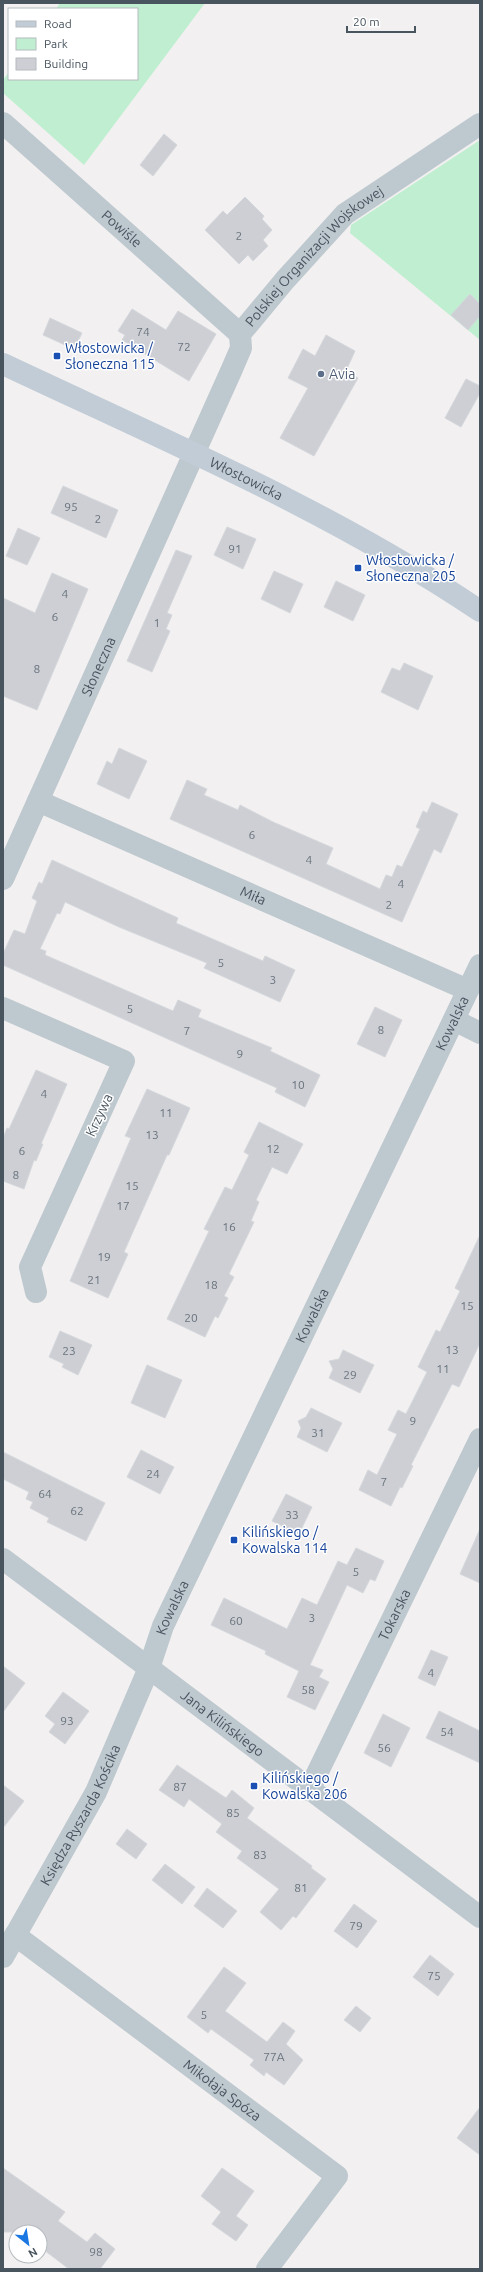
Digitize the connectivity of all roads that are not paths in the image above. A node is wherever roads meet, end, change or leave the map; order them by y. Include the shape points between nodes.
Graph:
1 (3, 123) edge
2 (480, 124) edge
3 (240, 334) junction
4 (3, 364) edge
5 (193, 454) junction
6 (480, 611) edge
7 (38, 801) junction
8 (3, 879) edge
9 (480, 965) edge
10 (468, 990) junction
11 (3, 1008) edge
12 (454, 1020) junction
13 (480, 1033) edge
14 (36, 1292) dead end
15 (480, 1439) edge
16 (3, 1559) edge
17 (149, 1668) junction
18 (309, 1790) junction
19 (480, 1917) edge
20 (15, 1935) junction
21 (3, 1958) edge
22 (267, 2269) edge

1 - 3 street, Powiśle
2 - 3 street, Polskiej Organizacji Wojskowej via 345,214
3 - 5 street, Polskiej Organizacji Wojskowej via 240,348
4 - 5 main road, Włostowicka
5 - 6 main road, Włostowicka via 404,562
5 - 7 street, Słoneczna
7 - 8 street, Słoneczna
7 - 10 street, Miła
9 - 10 street, Kowalska
10 - 12 street, Kowalska
11 - 14 street, Krzywa via 124,1061 30,1267
12 - 13 street
12 - 17 street, Kowalska via 163,1626
15 - 18 street, Tokarska
16 - 17 street, Jana Kilińskiego
17 - 18 street, Jana Kilińskiego
17 - 20 street, Księdza Ryszarda Kościka via 96,1792
18 - 19 street, Jana Kilińskiego
20 - 21 street, Księdza Ryszarda Kościka
20 - 22 street, Mikołaja Spóza via 337,2176

